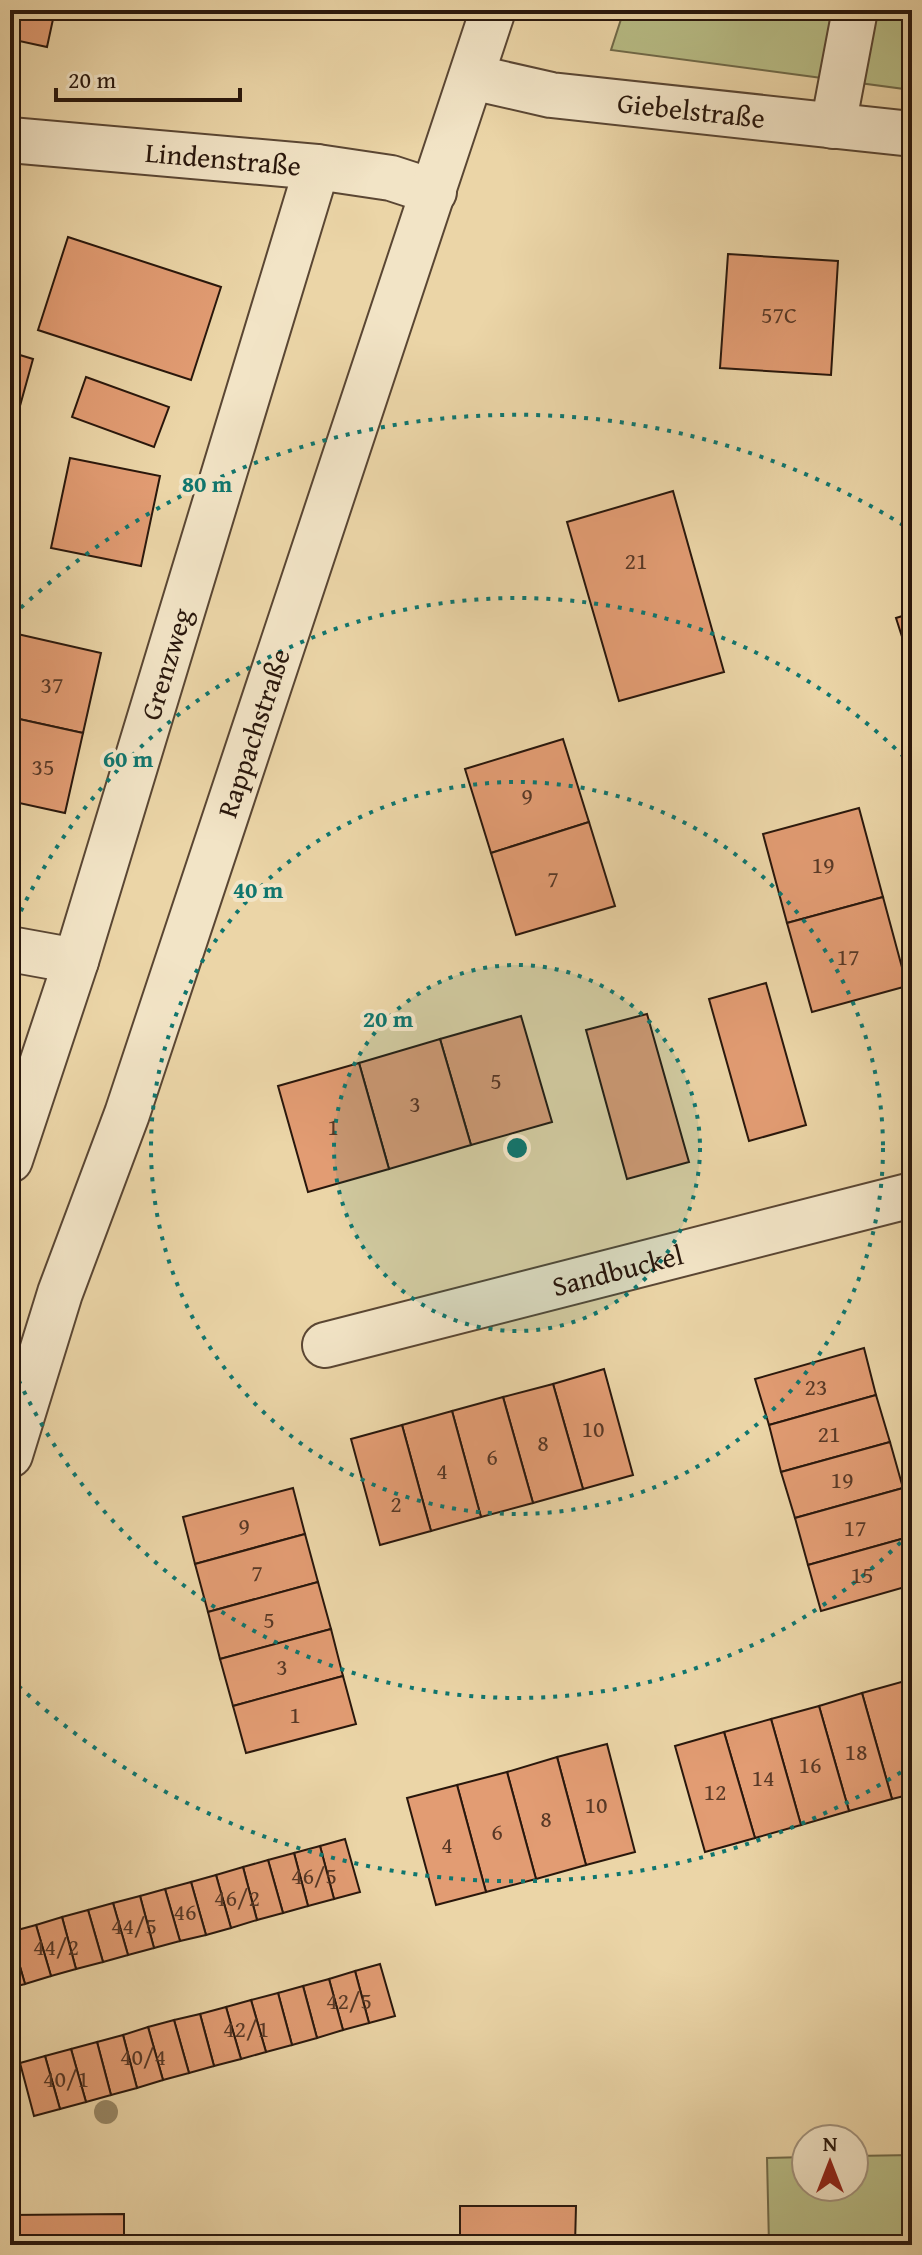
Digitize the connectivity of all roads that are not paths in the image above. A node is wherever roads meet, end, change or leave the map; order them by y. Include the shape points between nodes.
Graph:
1 (493, 10) edge
2 (855, 10) edge
3 (472, 77) junction
4 (833, 126) junction
5 (912, 134) edge
6 (10, 140) edge
7 (317, 167) junction
8 (434, 192) junction
9 (10, 949) edge
10 (76, 961) junction
11 (10, 1160) edge
12 (912, 1195) edge
13 (325, 1345) dead end
14 (10, 1455) edge

1 - 3 street, Rappachstraße
2 - 4 street
3 - 4 street, Giebelstraße via 551,95
3 - 8 street, Rappachstraße
4 - 5 street, Giebelstraße
6 - 7 street, Lindenstraße
7 - 8 street, Lindenstraße via 391,178
7 - 10 street, Grenzweg
8 - 14 street, Rappachstraße via 127,1114 60,1293
9 - 10 street
10 - 11 street, Grenzweg
12 - 13 street, Sandbuckel

